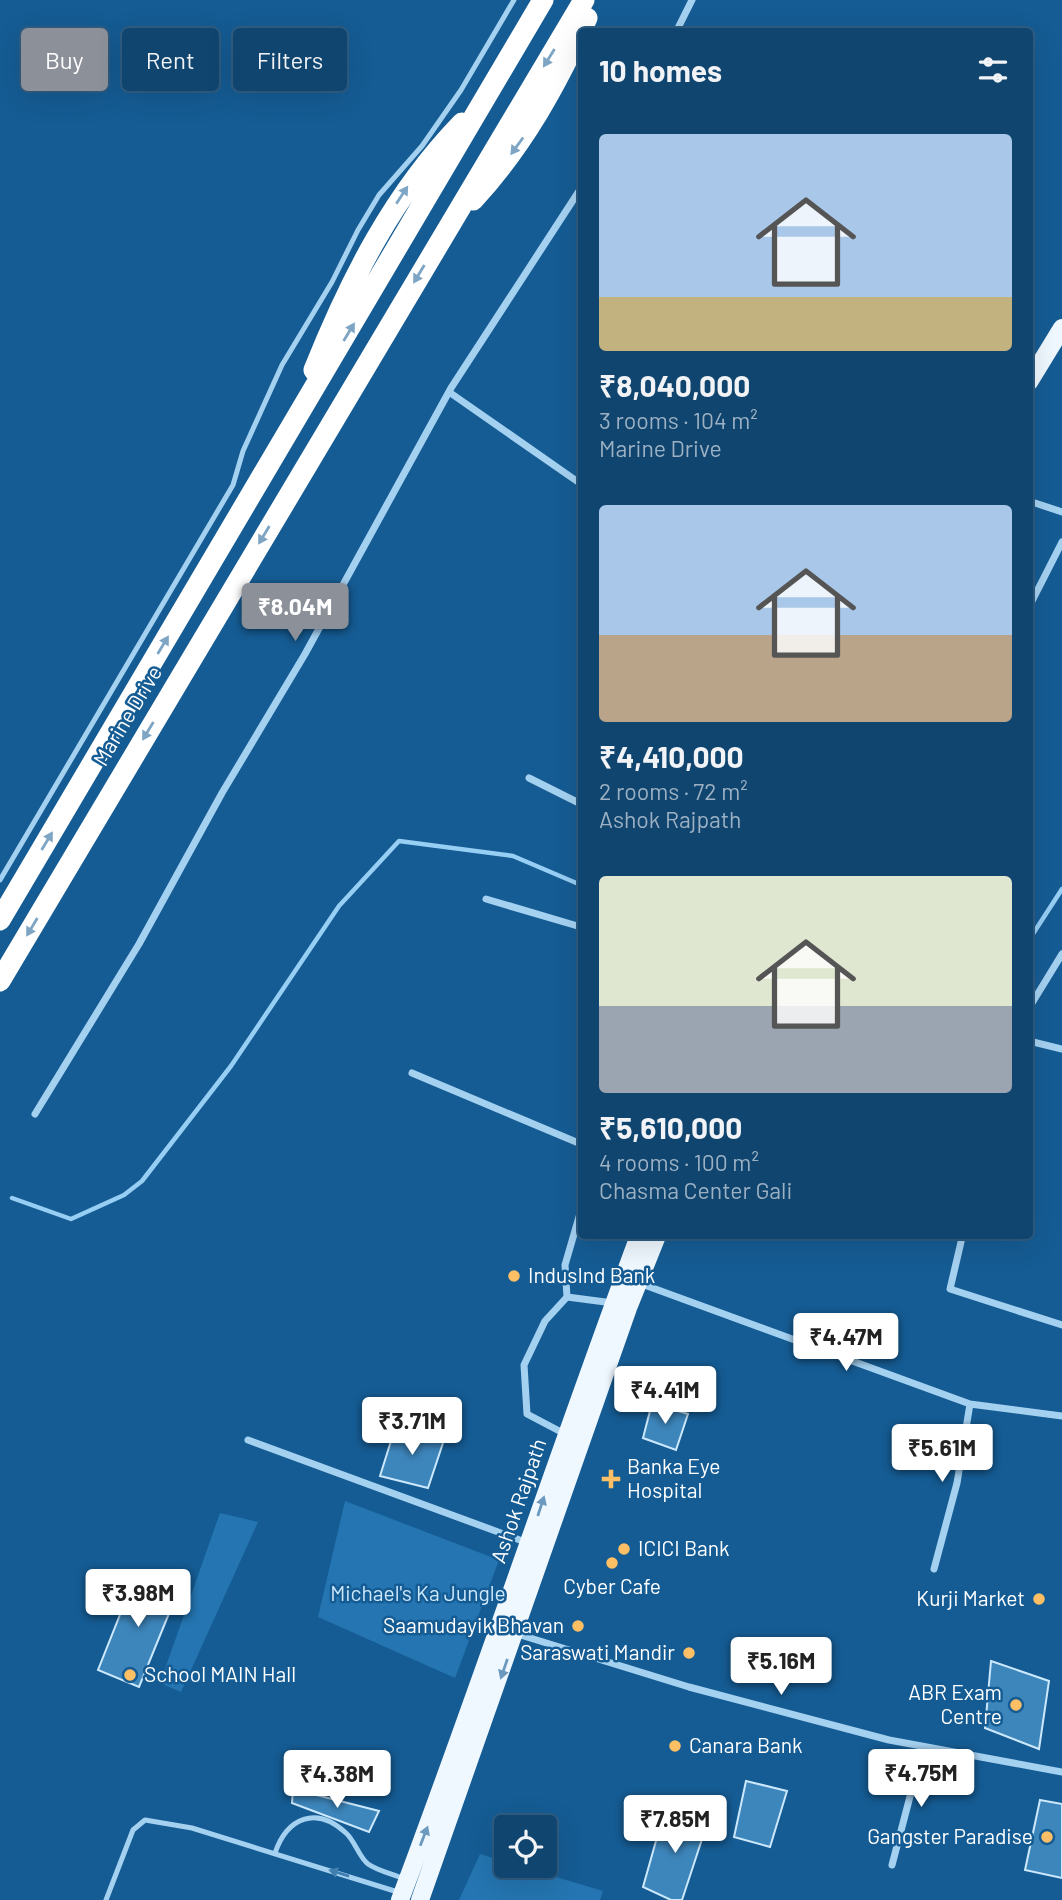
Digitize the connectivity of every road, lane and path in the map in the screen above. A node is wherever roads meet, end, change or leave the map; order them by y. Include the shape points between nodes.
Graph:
1 (514, 0) edge
2 (543, 0) edge
3 (584, 0) edge
4 (595, 0) edge
5 (692, 0) edge
6 (581, 28) edge
7 (678, 28) edge
8 (578, 35) edge
9 (578, 193) edge
10 (444, 232) junction
11 (1062, 328) edge
12 (1033, 375) edge
13 (449, 392) junction
14 (578, 482) edge
15 (1033, 502) edge
16 (1062, 512) edge
17 (1062, 542) edge
18 (1033, 599) edge
19 (529, 778) dead end
20 (578, 802) edge
21 (0, 880) edge
22 (486, 899) dead end
23 (0, 920) edge
24 (578, 926) edge
25 (1062, 954) edge
26 (0, 981) edge
27 (1033, 1001) edge
28 (1033, 1042) edge
29 (1062, 1049) edge
30 (412, 1073) dead end
31 (35, 1114) dead end
32 (578, 1143) edge
33 (578, 1220) edge
34 (639, 1239) edge
35 (655, 1239) edge
36 (961, 1242) dead end
37 (636, 1275) junction
38 (567, 1297) junction
39 (621, 1305) junction
40 (1062, 1325) edge
41 (605, 1351) junction
42 (970, 1404) junction
43 (1062, 1416) edge
44 (565, 1434) junction
45 (248, 1440) dead end
46 (537, 1546) junction
47 (934, 1569) dead end
48 (507, 1631) junction
49 (923, 1746) junction
50 (1062, 1772) edge
51 (275, 1853) junction
52 (892, 1865) dead end
53 (404, 1891) edge
54 (106, 1900) edge
55 (420, 1900) edge

1 - 21 lane via 461,90 422,146 379,195 358,230 282,365 243,451 233,485
23 -> 2 highway, Marine Drive via 289,433 323,347 381,228 411,182 487,97
3 -> 10 highway
4 -> 6 highway
5 - 7 street
8 -> 10 highway via 537,118 493,179
9 - 13 street
10 -> 26 highway, Marine Drive
11 - 12 main road
13 - 14 street
13 - 31 street via 139,944
15 - 16 street
17 - 18 street
19 - 20 street
22 - 24 street
25 - 27 street
28 - 29 street
30 - 32 street
33 - 38 street via 565,1265
34 - 37 main road, Ashok Rajpath
35 - 37 main road, Ashok Rajpath
36 - 40 street via 950,1290
37 - 39 main road, Ashok Rajpath
37 - 42 street
38 - 39 street
38 - 44 street via 545,1321 524,1365 527,1414
39 - 41 main road, Ashok Rajpath
41 - 44 main road, Ashok Rajpath
41 - 46 main road, Ashok Rajpath
42 - 43 street
42 - 47 street via 957,1483
46 -> 44 main road, Ashok Rajpath
45 - 46 street
46 - 48 main road, Ashok Rajpath
48 - 49 street via 689,1687
53 -> 48 main road, Ashok Rajpath
48 -> 55 main road, Ashok Rajpath
49 - 50 street
49 - 52 street
53 -> 51 lane
51 - 53 lane via 281,1835 294,1821 327,1821 346,1833 367,1863
51 - 54 lane via 192,1828 145,1820 133,1830

